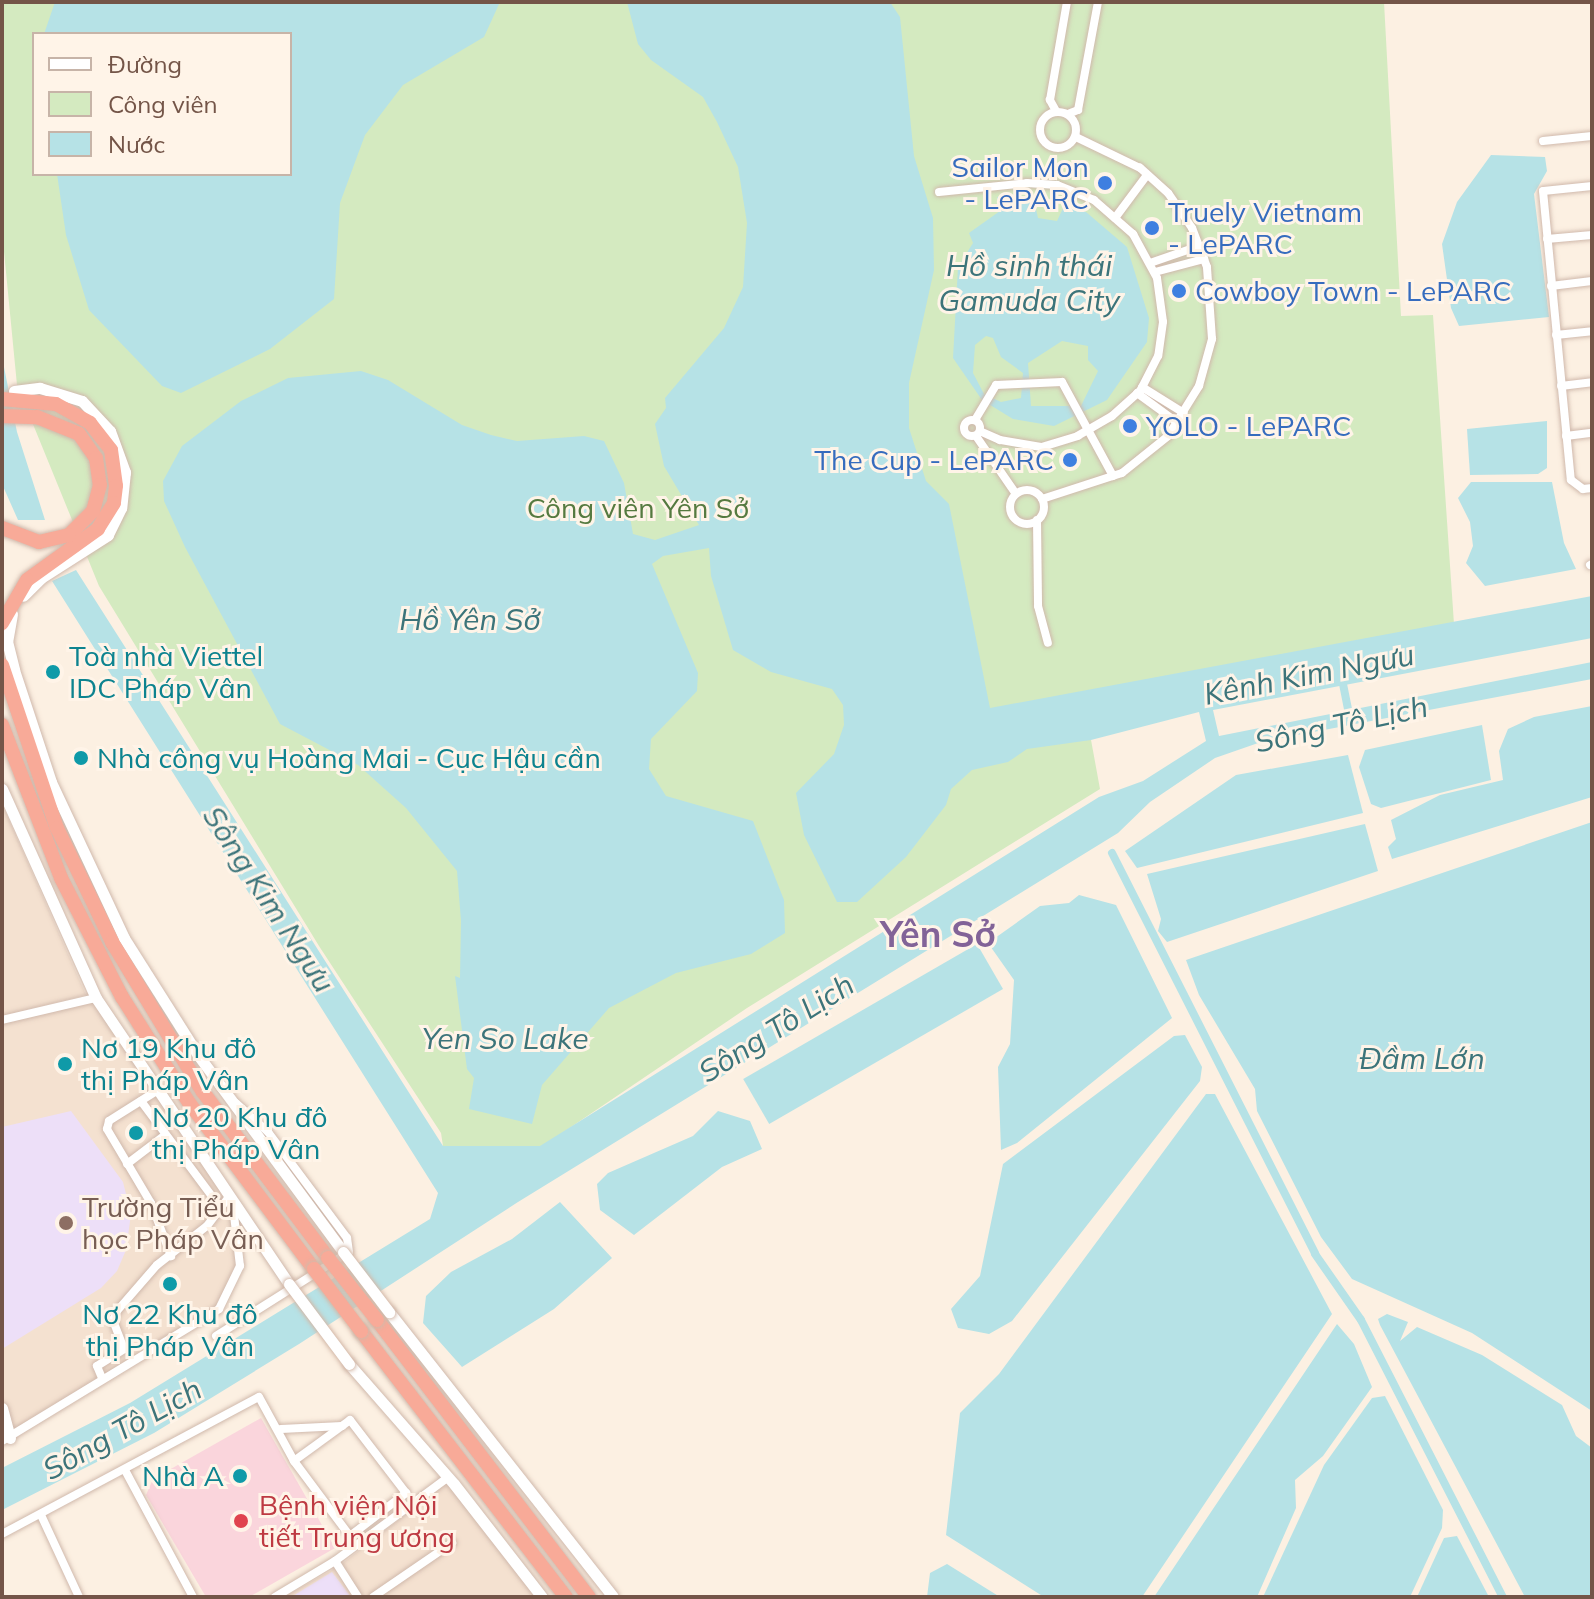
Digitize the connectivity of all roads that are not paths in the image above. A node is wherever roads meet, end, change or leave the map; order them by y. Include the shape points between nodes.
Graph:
1 (1067, 2) edge
2 (1098, 2) edge
3 (1056, 111) junction
4 (1068, 114) junction
5 (1592, 136) edge
6 (1076, 137) junction
7 (1543, 141) dead end
8 (1149, 176) junction
9 (1592, 186) edge
10 (939, 192) dead end
11 (1116, 219) junction
12 (1592, 235) edge
13 (1547, 239) junction
14 (1199, 246) junction
15 (1204, 259) junction
16 (1153, 268) junction
17 (1592, 281) edge
18 (1551, 286) junction
19 (1592, 331) edge
20 (1556, 335) junction
21 (1592, 382) edge
22 (1561, 386) junction
23 (1140, 390) junction
24 (6, 394) edge
25 (1184, 413) junction
26 (2, 416) edge
27 (975, 420) junction
28 (1178, 423) junction
29 (1089, 430) junction
30 (978, 433) junction
31 (1592, 433) edge
32 (1566, 436) junction
33 (1113, 476) junction
34 (1587, 489) edge
35 (1016, 494) junction
36 (1042, 499) junction
37 (1037, 520) junction
38 (2, 528) edge
39 (2, 623) edge
40 (1048, 643) dead end
41 (2, 653) edge
42 (4, 671) edge
43 (2, 725) edge
44 (2, 789) edge
45 (96, 998) junction
46 (2, 1020) edge
47 (158, 1090) junction
48 (141, 1101) junction
49 (235, 1103) junction
50 (165, 1135) junction
51 (127, 1164) junction
52 (230, 1196) junction
53 (220, 1207) junction
54 (171, 1256) junction
55 (383, 1316) junction
56 (216, 1336) dead end
57 (102, 1378) junction
58 (2, 1408) edge
59 (342, 1426) junction
60 (281, 1429) junction
61 (6, 1440) edge
62 (294, 1461) junction
63 (126, 1472) junction
64 (447, 1478) junction
65 (41, 1515) junction
66 (2, 1534) edge
67 (452, 1543) dead end
68 (335, 1561) junction
69 (79, 1597) edge
70 (193, 1597) edge
71 (275, 1597) edge
72 (358, 1597) edge
73 (373, 1597) edge
74 (542, 1597) edge
75 (566, 1597) edge
76 (589, 1597) edge
77 (613, 1597) edge

1 - 3 street via 1050,100
2 - 4 street via 1078,110
3 - 4 street
3 - 6 street via 1044,117 1039,129 1043,141 1054,148 1067,147
4 - 6 street via 1076,124
5 - 7 street
6 - 8 street
8 - 11 street
8 - 14 street via 1168,193
9 - 13 street via 1543,191
10 - 11 street via 1057,185 1094,200
11 - 16 street via 1133,234
12 - 13 street
13 - 18 street
14 - 15 street
14 - 16 street
15 - 16 street
15 - 25 street via 1213,302 1212,339 1199,386
16 - 23 street via 1163,322 1158,356
17 - 18 street
18 - 20 street
19 - 20 street
20 - 22 street
21 - 22 street
22 - 32 street
23 - 25 street
23 - 28 street
23 - 29 street
24 - 39 highway via 56,404 90,423 111,450 114,503 86,541 27,580
24 - 49 street via 40,388 82,401 110,431 121,452 125,490 117,521 94,547 28,589 13,611 7,641 51,782 100,890 154,991
25 - 28 street
26 - 38 highway via 52,420 79,434 96,458 100,485 93,511 78,529 55,540 26,540
27 - 29 street via 996,385 1062,382
27 - 30 street
27 - 30 street via 964,429
28 - 33 street via 1146,456
29 - 30 street via 1041,447
29 - 33 street
30 - 35 street
31 - 32 street
32 - 34 street via 1571,480
33 - 36 street
35 - 36 street via 1032,491
35 - 37 street via 1010,505 1014,518 1025,524
36 - 37 street via 1044,510
37 - 40 street via 1038,606
41 - 42 highway
42 - 55 highway, bridge via 57,828 112,942 203,1092 328,1258
43 - 75 highway, bridge via 61,878 122,997 190,1104
44 - 45 street
45 - 46 street
45 - 47 street
47 - 48 street
47 - 52 street
48 - 50 street
48 - 51 street via 107,1125
49 - 55 street, bridge
49 - 56 street via 268,1132 350,1245 343,1258
50 - 51 street
50 - 53 street
51 - 54 street via 151,1203
52 - 53 street
52 - 57 street via 240,1234 240,1266 219,1309
52 - 64 street, bridge via 349,1364
53 - 54 street via 207,1226
54 - 57 street via 113,1317 124,1349 97,1366
55 - 76 highway
55 - 77 street
57 - 61 street
58 - 61 street
59 - 60 street
59 - 62 street
59 - 62 street via 350,1420 406,1493 364,1527 350,1536
60 - 62 street
60 - 63 street via 259,1397
63 - 65 street
63 - 70 street
64 - 68 street
64 - 74 street
65 - 66 street
65 - 69 street
67 - 73 street
68 - 71 street
68 - 72 street

